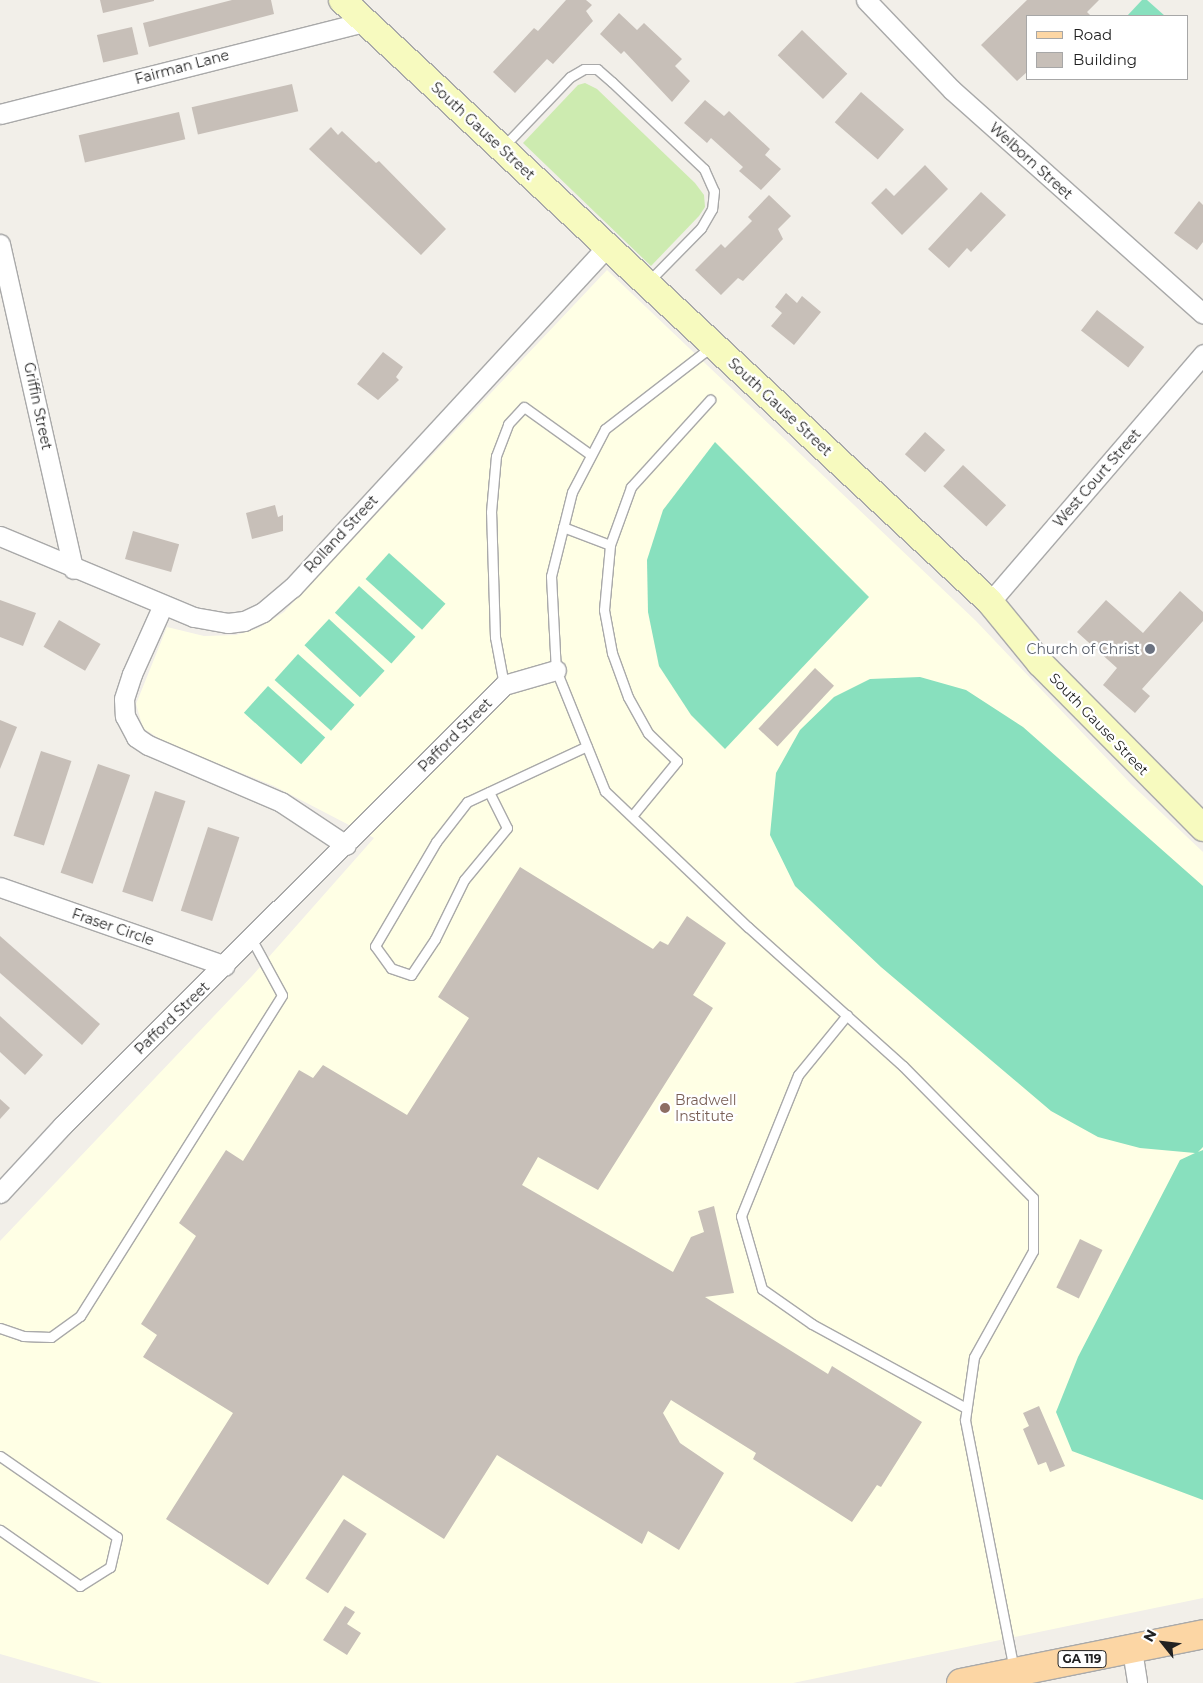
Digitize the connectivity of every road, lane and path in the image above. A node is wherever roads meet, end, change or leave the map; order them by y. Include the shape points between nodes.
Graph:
1 (342, 0) edge
2 (866, 0) edge
3 (364, 22) junction
4 (0, 114) edge
5 (502, 148) junction
6 (0, 244) edge
7 (608, 245) junction
8 (648, 283) junction
9 (1203, 314) edge
10 (713, 345) junction
11 (1203, 354) edge
12 (710, 400) dead end
13 (592, 455) junction
14 (563, 527) junction
15 (0, 536) edge
16 (610, 545) junction
17 (73, 569) junction
18 (990, 602) junction
19 (163, 605) junction
20 (556, 670) junction
21 (504, 685) junction
22 (587, 746) junction
23 (489, 792) junction
24 (632, 816) junction
25 (1203, 828) edge
26 (346, 845) junction
27 (0, 887) edge
28 (252, 940) junction
29 (225, 966) junction
30 (847, 1016) junction
31 (0, 1193) edge
32 (0, 1328) edge
33 (966, 1408) junction
34 (0, 1456) edge
35 (0, 1530) edge
36 (1203, 1634) edge
37 (1132, 1650) junction
38 (1014, 1673) junction
39 (961, 1683) edge
40 (1137, 1683) edge

1 - 3 street, South Gause Street
2 - 9 street, Welborn Street via 952,90
3 - 4 street, Fairman Lane
3 - 5 street, South Gause Street
5 - 7 street, South Gause Street
5 - 8 lane via 570,77 584,69 597,69 612,82 704,168 714,191 712,208 701,228
6 - 17 street, Griffin Street
7 - 8 street, South Gause Street
7 - 19 street, Rolland Street via 292,588 275,602 244,621 228,624
8 - 10 street, South Gause Street
10 - 13 lane via 605,429
10 - 18 street, South Gause Street
11 - 18 street, West Court Street
12 - 16 lane via 631,487
13 - 14 lane via 572,492
13 - 21 lane via 524,407 508,424 496,456 491,512 494,637
14 - 16 lane
14 - 20 lane via 551,576
15 - 17 street, Rolland Street
16 - 24 lane via 604,610 612,653 628,697 648,733 677,761
17 - 19 street, Rolland Street
18 - 25 street, South Gause Street via 1040,662
19 - 26 street via 124,699 126,716 136,737 281,802
20 - 21 street, Pafford Street
20 - 22 lane
21 - 26 street, Pafford Street
22 - 23 lane
22 - 24 lane via 606,791
23 - 23 lane via 467,802 436,842 374,946 391,968 411,975 436,939 464,880 507,828
24 - 30 lane
26 - 28 street, Pafford Street
27 - 29 street, Fraser Circle
28 - 29 street, Pafford Street
28 - 32 lane via 282,995 80,1316 51,1337 23,1336
29 - 31 street, Pafford Street via 62,1126
30 - 33 lane via 903,1066 1033,1198 1033,1251 974,1357
30 - 33 lane via 798,1076 741,1216 762,1289 812,1324
33 - 38 lane via 965,1420
34 - 35 lane via 117,1538 110,1567 80,1586
36 - 37 main road, GA 119
37 - 38 main road, GA 119
37 - 40 street
38 - 39 main road, GA 119

